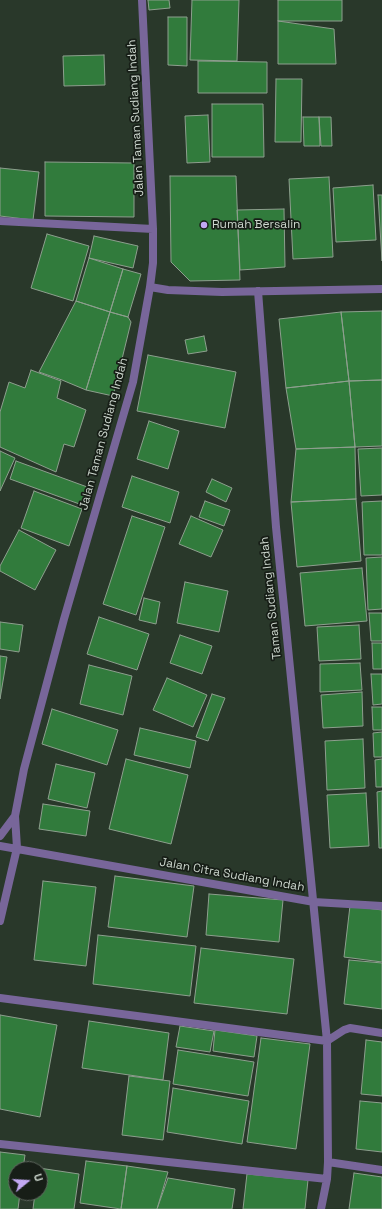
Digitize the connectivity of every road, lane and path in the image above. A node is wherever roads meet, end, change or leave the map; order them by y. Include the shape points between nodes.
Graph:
1 (142, 0) edge
2 (0, 221) edge
3 (153, 229) junction
4 (150, 287) junction
5 (382, 289) edge
6 (258, 291) junction
7 (15, 816) junction
8 (0, 836) edge
9 (0, 846) edge
10 (17, 848) junction
11 (314, 902) junction
12 (382, 906) edge
13 (0, 921) edge
14 (0, 998) edge
15 (382, 1033) edge
16 (327, 1041) junction
17 (0, 1144) edge
18 (328, 1162) junction
19 (382, 1170) edge
20 (327, 1179) junction
21 (321, 1209) edge

1 - 3 street, Jalan Taman Sudiang Indah
2 - 3 street
3 - 4 street, Jalan Taman Sudiang Indah
4 - 6 street via 222,292
4 - 7 street, Jalan Taman Sudiang Indah via 133,382 64,619 24,769
5 - 6 street
6 - 11 street, Taman Sudiang Indah via 276,527
7 - 8 street, Jalan Taman Sudiang Indah
7 - 10 street
9 - 10 street, Jalan Citra Sudiang Indah
10 - 11 street, Jalan Citra Sudiang Indah
10 - 13 street
11 - 12 street, Jalan Citra Sudiang Indah
11 - 16 street, Taman Sudiang Indah
14 - 16 street
15 - 16 street via 350,1028
16 - 18 street, Taman Sudiang Indah
17 - 20 street
18 - 19 street
18 - 20 street, Taman Sudiang Indah
20 - 21 street, Taman Sudiang Indah

